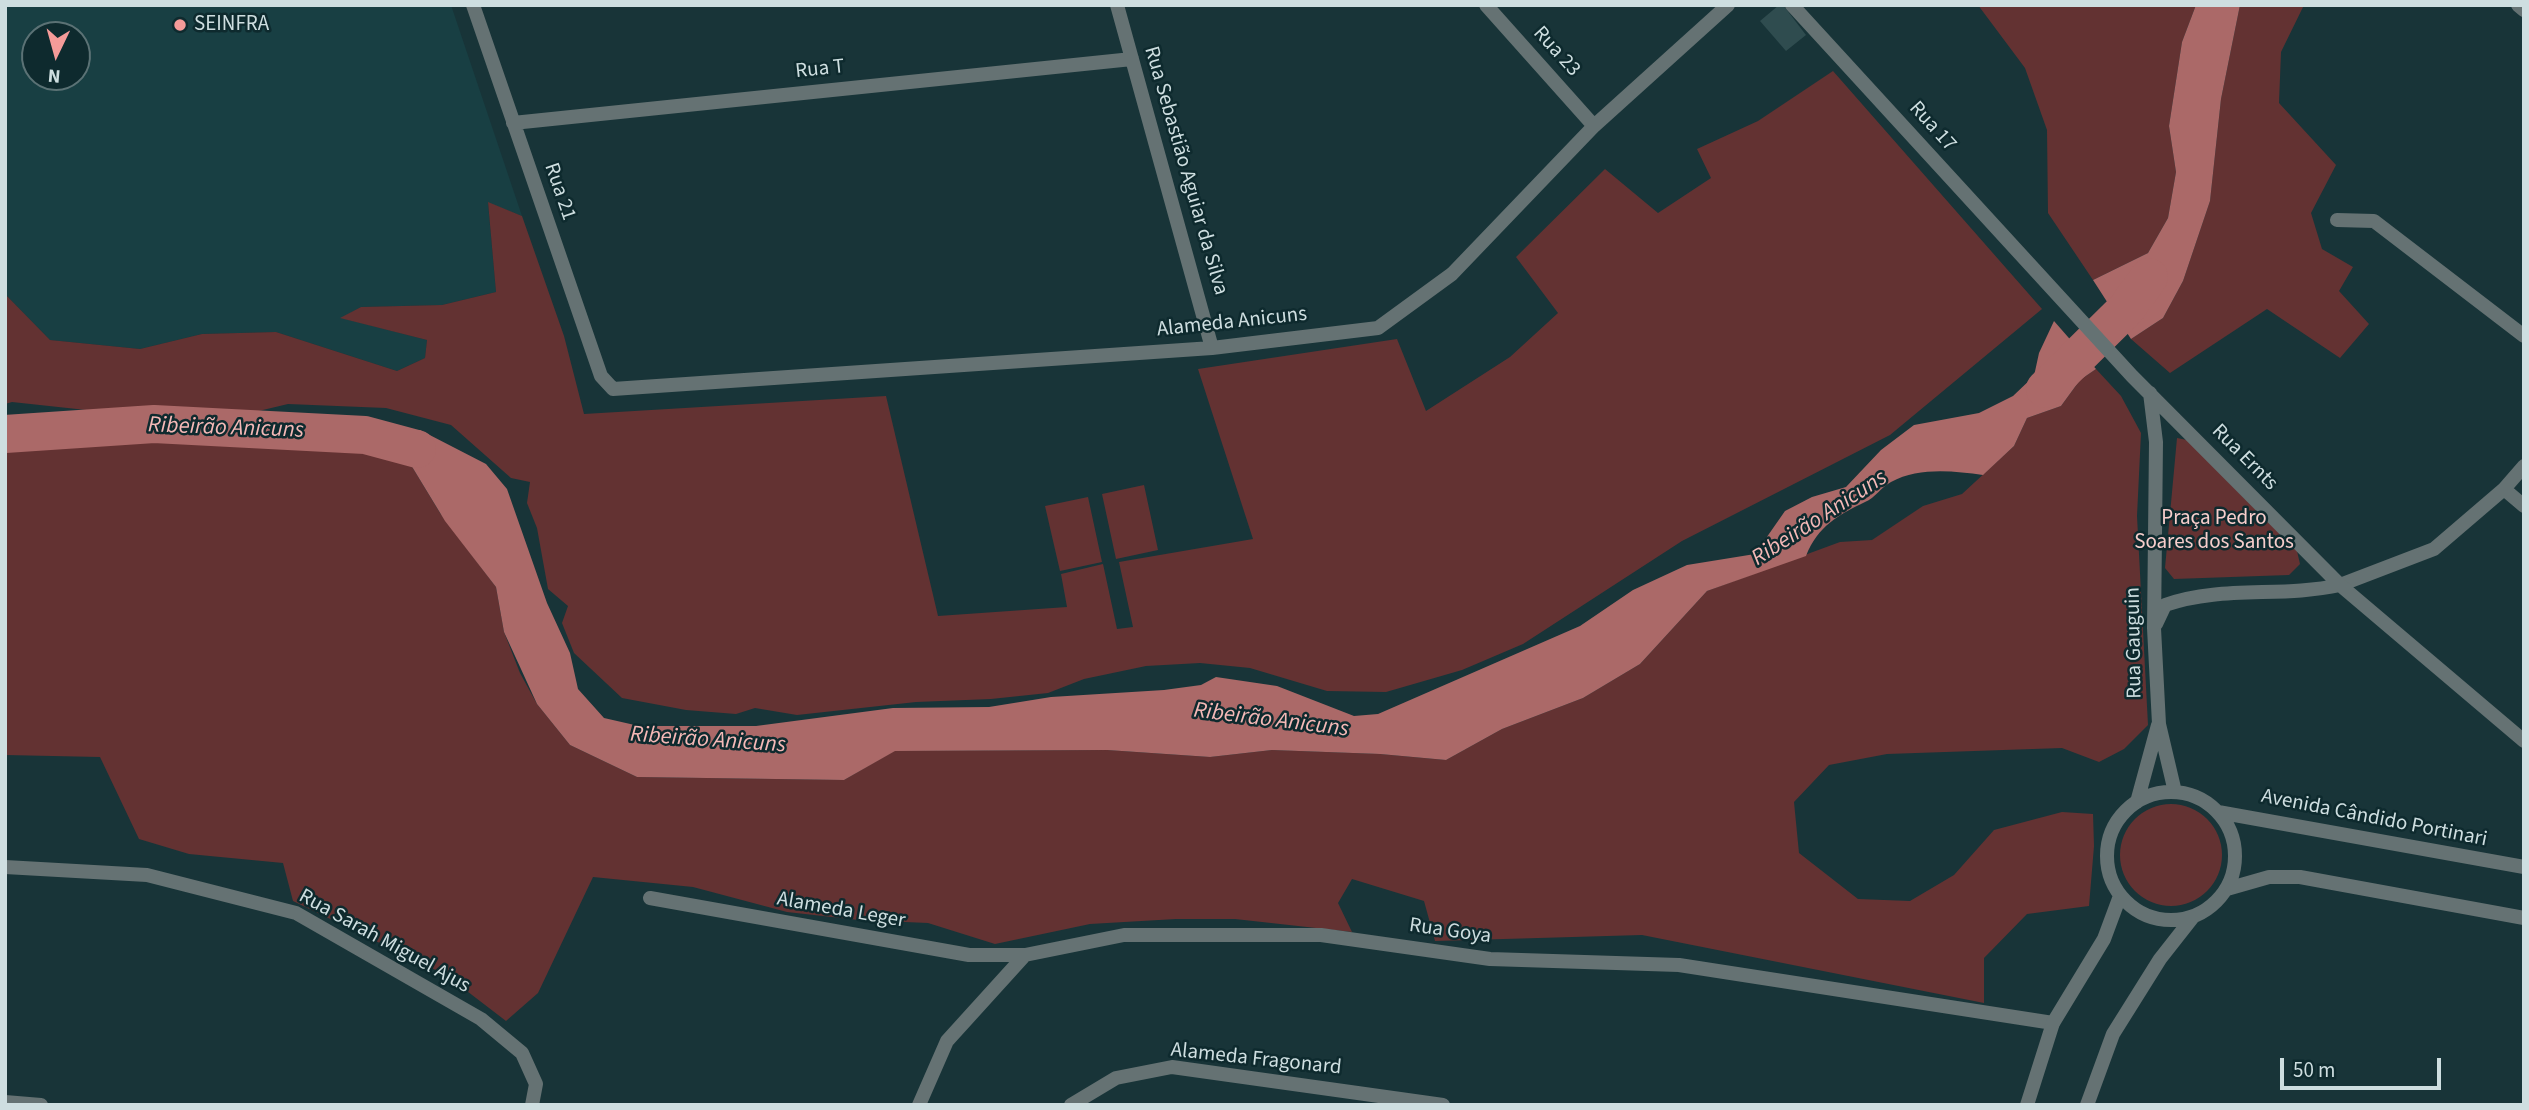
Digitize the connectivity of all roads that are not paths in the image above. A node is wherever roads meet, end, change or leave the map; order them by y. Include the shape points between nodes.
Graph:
1 (473, 5) edge
2 (1117, 5) edge
3 (1486, 5) edge
4 (1728, 5) edge
5 (1792, 5) edge
6 (2518, 5) edge
7 (2524, 10) edge
8 (1132, 59) junction
9 (513, 123) junction
10 (1594, 126) junction
11 (2337, 220) dead end
12 (2040, 277) joint
13 (2524, 335) edge
14 (1212, 348) junction
15 (613, 389) joint
16 (2150, 393) junction
17 (2524, 467) edge
18 (2504, 489) junction
19 (2524, 506) edge
20 (2340, 585) junction
21 (2154, 628) junction
22 (2159, 724) junction
23 (2524, 741) edge
24 (2175, 792) junction
25 (2137, 802) junction
26 (2218, 812) junction
27 (5, 867) edge
28 (2524, 867) edge
29 (2227, 889) junction
30 (2120, 896) junction
31 (650, 898) dead end
32 (2193, 917) junction
33 (2524, 918) edge
34 (1025, 955) junction
35 (2053, 1023) junction
36 (13, 1103) edge
37 (41, 1105) edge
38 (533, 1105) edge
39 (919, 1105) edge
40 (1071, 1105) edge
41 (1443, 1105) edge
42 (2026, 1105) edge
43 (2087, 1105) edge

1 - 9 street, Rua 21
2 - 8 street, Rua Sebastião Aguiar da Silva
3 - 10 street, Rua 23
4 - 10 street, Alameda Anicuns
5 - 12 street, Rua 17
6 - 7 street
8 - 9 street, Rua T
8 - 14 street, Rua Sebastião Aguiar da Silva
9 - 15 street, Rua 21 via 601,376
10 - 14 street, Alameda Anicuns via 1452,274 1378,328
11 - 13 street via 2374,221
12 - 16 street, Rua Ernts
14 - 15 street, Alameda Anicuns
16 - 20 street, Rua Ernts
16 - 21 street, Rua Gauguin via 2155,442
17 - 18 street
18 - 19 street
18 - 20 street via 2434,549
20 - 21 street via 2314,591 2191,596 2165,605
20 - 23 street, Rua Ernts
21 - 22 street, Rua Gauguin
22 - 24 street, Rua Gauguin
22 - 25 street, Rua Gauguin
24 - 25 street
24 - 26 street via 2205,802
25 - 30 street via 2120,816 2106,856 2109,877
26 - 28 street, Avenida Cândido Portinari
26 - 29 street via 2230,829 2235,849
27 - 38 street, Rua Sarah Miguel Ajus via 147,875 296,913 481,1019 522,1053 536,1084
29 - 32 street via 2212,906
29 - 33 street via 2269,877 2300,877
30 - 32 street via 2153,918
30 - 35 street via 2104,939
31 - 34 street, Alameda Leger via 969,956
32 - 43 street via 2113,1034
34 - 35 street, Rua Goya via 1124,935 1321,935 1490,959 1679,965
34 - 39 street via 947,1041
35 - 42 street
36 - 37 street
40 - 41 street, Alameda Fragonard via 1116,1078 1172,1067

